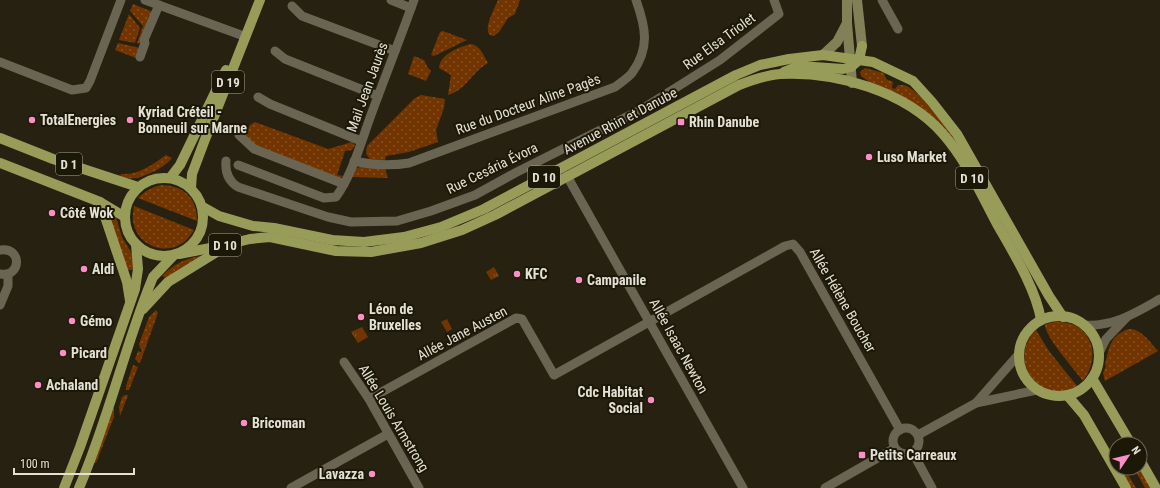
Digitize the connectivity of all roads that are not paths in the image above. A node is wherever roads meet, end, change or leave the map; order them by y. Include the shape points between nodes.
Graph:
1 (121, 0) edge
2 (145, 0) edge
3 (254, 0) edge
4 (260, 0) edge
5 (391, 0) edge
6 (636, 0) edge
7 (774, 0) edge
8 (847, 0) edge
9 (857, 0) edge
10 (882, 0) edge
11 (413, 4) edge
12 (159, 5) junction
13 (292, 6) dead end
14 (847, 22) junction
15 (898, 29) dead end
16 (241, 35) junction
17 (862, 46) junction
18 (275, 51) dead end
19 (395, 51) junction
20 (823, 55) junction
21 (140, 57) dead end
22 (0, 62) edge
23 (853, 62) junction
24 (873, 62) junction
25 (778, 74) junction
26 (852, 83) junction
27 (378, 96) junction
28 (258, 97) dead end
29 (642, 110) joint
30 (239, 135) dead end
31 (0, 138) edge
32 (361, 141) junction
33 (226, 161) dead end
34 (354, 161) junction
35 (0, 163) edge
36 (238, 165) dead end
37 (567, 176) junction
38 (170, 178) junction
39 (344, 184) junction
40 (138, 187) junction
41 (191, 188) junction
42 (100, 202) junction
43 (203, 207) junction
44 (125, 217) junction
45 (136, 244) junction
46 (221, 246) junction
47 (0, 250) edge
48 (176, 255) junction
49 (4, 274) edge
50 (1160, 299) edge
51 (130, 301) junction
52 (0, 305) edge
53 (138, 314) junction
54 (1128, 316) junction
55 (1063, 317) junction
56 (1041, 320) junction
57 (650, 323) junction
58 (1084, 325) junction
59 (1099, 353) junction
60 (1019, 354) junction
61 (344, 362) dead end
62 (1092, 378) junction
63 (1037, 390) junction
64 (1067, 395) junction
65 (369, 399) junction
66 (976, 403) junction
67 (900, 430) junction
68 (388, 434) junction
69 (918, 435) junction
70 (1126, 436) edge
71 (895, 448) junction
72 (913, 453) junction
73 (1148, 474) edge
74 (64, 488) edge
75 (79, 488) edge
76 (291, 488) edge
77 (419, 488) edge
78 (743, 488) edge
79 (825, 488) edge
80 (932, 488) edge
81 (1126, 488) edge
82 (1156, 488) edge

1 - 22 street via 86,88 72,90
2 - 12 street
3 - 16 main road, D 19
4 - 41 main road, D 19 via 192,174
5 - 11 street
6 - 34 street, Rue du Docteur Aline Pagès via 643,20 644,52 631,74 615,87 409,163 398,165
7 - 29 street, Rue Elsa Triolet via 779,14 720,60
8 - 14 main road
9 - 17 main road
10 - 15 street
11 - 19 street, Mail Jean Jaurès
12 - 16 street
12 - 21 street via 144,40
13 - 19 street via 302,16
14 - 20 main road via 837,42
14 - 23 main road
16 - 38 main road, D 19 via 219,87 180,165
17 - 23 main road
17 - 24 main road
18 - 27 street via 285,59
19 - 27 street, Mail Jean Jaurès
20 - 23 main road, D 10
20 - 43 main road, Avenue Rhin et Danube / D 10 via 760,65 736,75 484,209 441,227 404,237 364,242 332,240 252,226 219,216
23 - 24 main road, D 10
23 - 25 main road via 843,69 799,66
23 - 26 main road
24 - 55 main road, D 10 via 913,81 957,134
25 - 26 main road, D 10 via 832,78
25 - 37 main road, Avenue Rhin et Danube / D 10 via 739,85
26 - 56 main road, D 10 via 881,91 904,103 942,133 959,155 1011,249 1038,301
27 - 32 street, Mail Jean Jaurès
28 - 32 street
29 - 33 street, Rue Cesária Évora via 474,195 397,221 351,222 328,217 238,187 227,175
30 - 39 street via 254,149
31 - 40 main road, D 1 via 53,159
32 - 34 street, Mail Jean Jaurès
34 - 39 street, Mail Jean Jaurès
35 - 42 main road, D 1
36 - 39 street via 324,198 336,197
37 - 46 main road, Avenue Rhin et Danube / D 10 via 482,221 421,243 371,252 336,251 270,237
37 - 57 street, Allée Isaac Newton
38 - 40 main road via 158,178
38 - 41 main road
40 - 44 main road via 129,200
41 - 43 main road
42 - 44 main road, D 1
42 - 51 main road via 127,282
43 - 48 main road via 204,221 201,233 194,244
44 - 45 main road via 126,227
45 - 48 main road via 151,254
45 - 51 main road via 138,274
46 - 48 main road, Avenue Rhin et Danube / D 10
46 - 53 main road via 215,253 168,282
47 - 49 street via 9,251 16,259 14,270
48 - 53 main road via 153,277
49 - 52 street via 8,286
50 - 54 street
51 - 74 main road
53 - 75 main road via 111,400
54 - 58 street via 1098,326
54 - 59 street via 1106,339
55 - 56 main road
55 - 58 main road
56 - 60 main road via 1029,329 1023,338
57 - 65 street, Allée Jane Austen via 554,375 522,319 516,318
57 - 67 street, Allée Hélène Boucher via 785,246 793,244 800,252
57 - 78 street, Allée Isaac Newton
58 - 59 main road via 1092,333
59 - 62 main road via 1097,368
60 - 63 main road via 1021,369
60 - 66 street
61 - 65 street, Allée Louis Armstrong
62 - 64 main road via 1083,388
62 - 70 main road
63 - 64 main road via 1056,396
63 - 66 street
64 - 81 main road via 1084,415
65 - 68 street, Allée Louis Armstrong
66 - 69 street
67 - 69 street via 910,429
67 - 71 street via 894,438
68 - 76 street
68 - 77 street, Allée Louis Armstrong
69 - 72 street via 919,445
71 - 72 street via 903,454
71 - 79 street
72 - 80 street
73 - 82 main road

